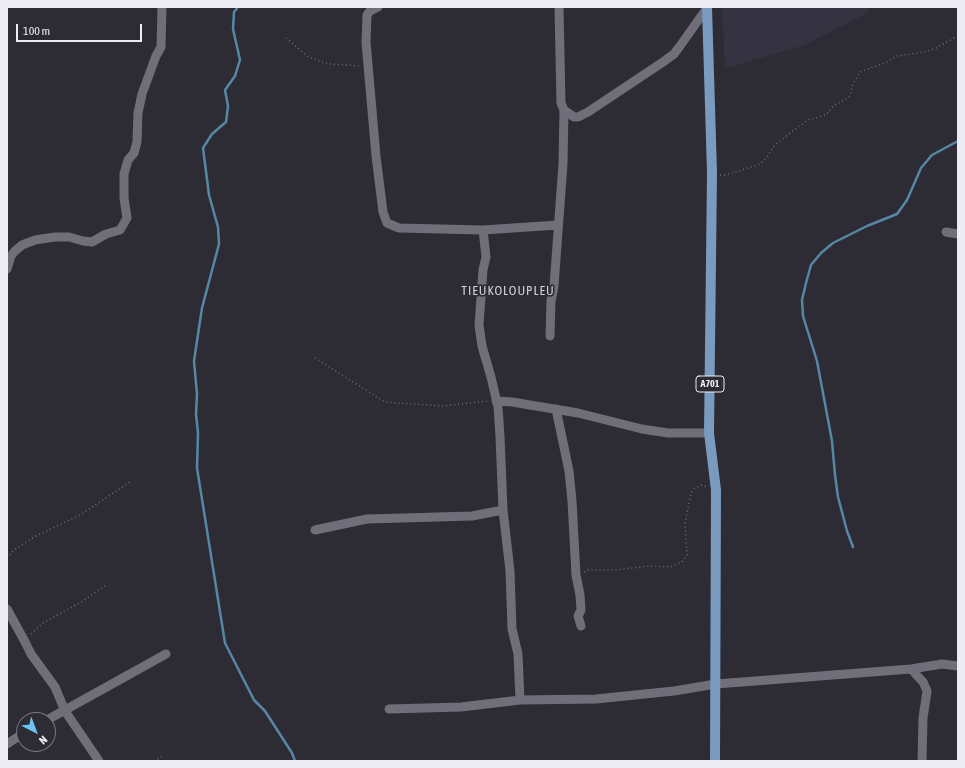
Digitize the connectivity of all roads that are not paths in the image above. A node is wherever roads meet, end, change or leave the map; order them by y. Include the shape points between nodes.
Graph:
1 (162, 7) edge
2 (378, 7) edge
3 (558, 7) edge
4 (707, 8) edge
5 (564, 110) junction
6 (558, 225) junction
7 (482, 230) junction
8 (946, 232) dead end
9 (958, 234) edge
10 (7, 269) edge
11 (550, 336) dead end
12 (496, 401) junction
13 (556, 409) junction
14 (709, 433) junction
15 (503, 510) junction
16 (315, 530) dead end
17 (7, 609) edge
18 (580, 626) dead end
19 (166, 654) dead end
20 (958, 666) edge
21 (911, 669) junction
22 (716, 684) junction
23 (520, 700) junction
24 (389, 709) dead end
25 (65, 711) junction
26 (56, 716) edge
27 (16, 738) edge
28 (7, 744) edge
29 (99, 761) edge
30 (715, 761) edge
31 (922, 761) edge

1 - 10 street via 161,47 142,94 138,113 137,142 124,174 127,218 120,230 92,242 69,237 35,240 14,251
2 - 7 street via 366,15 366,42 377,163 383,212 387,223 399,228
3 - 5 street via 561,103
4 - 5 street via 674,54 663,62 578,117
4 - 14 main road, A701 via 712,173
5 - 6 street
6 - 7 street
6 - 11 street
7 - 12 street via 486,257 479,325
8 - 9 street
12 - 13 street
12 - 15 street
13 - 14 street via 642,429
13 - 18 street via 569,471 576,575 580,595
14 - 22 main road, A701 via 716,490
15 - 16 street via 472,516 367,519
15 - 23 street via 510,571 512,629 518,654
17 - 25 street via 31,654 55,687
19 - 25 street
20 - 21 street via 942,664
21 - 22 street
21 - 31 street via 923,682 927,691 923,718
22 - 23 street via 596,699
22 - 30 main road, A701
23 - 24 street via 461,707
25 - 26 street
25 - 29 street
27 - 28 street

